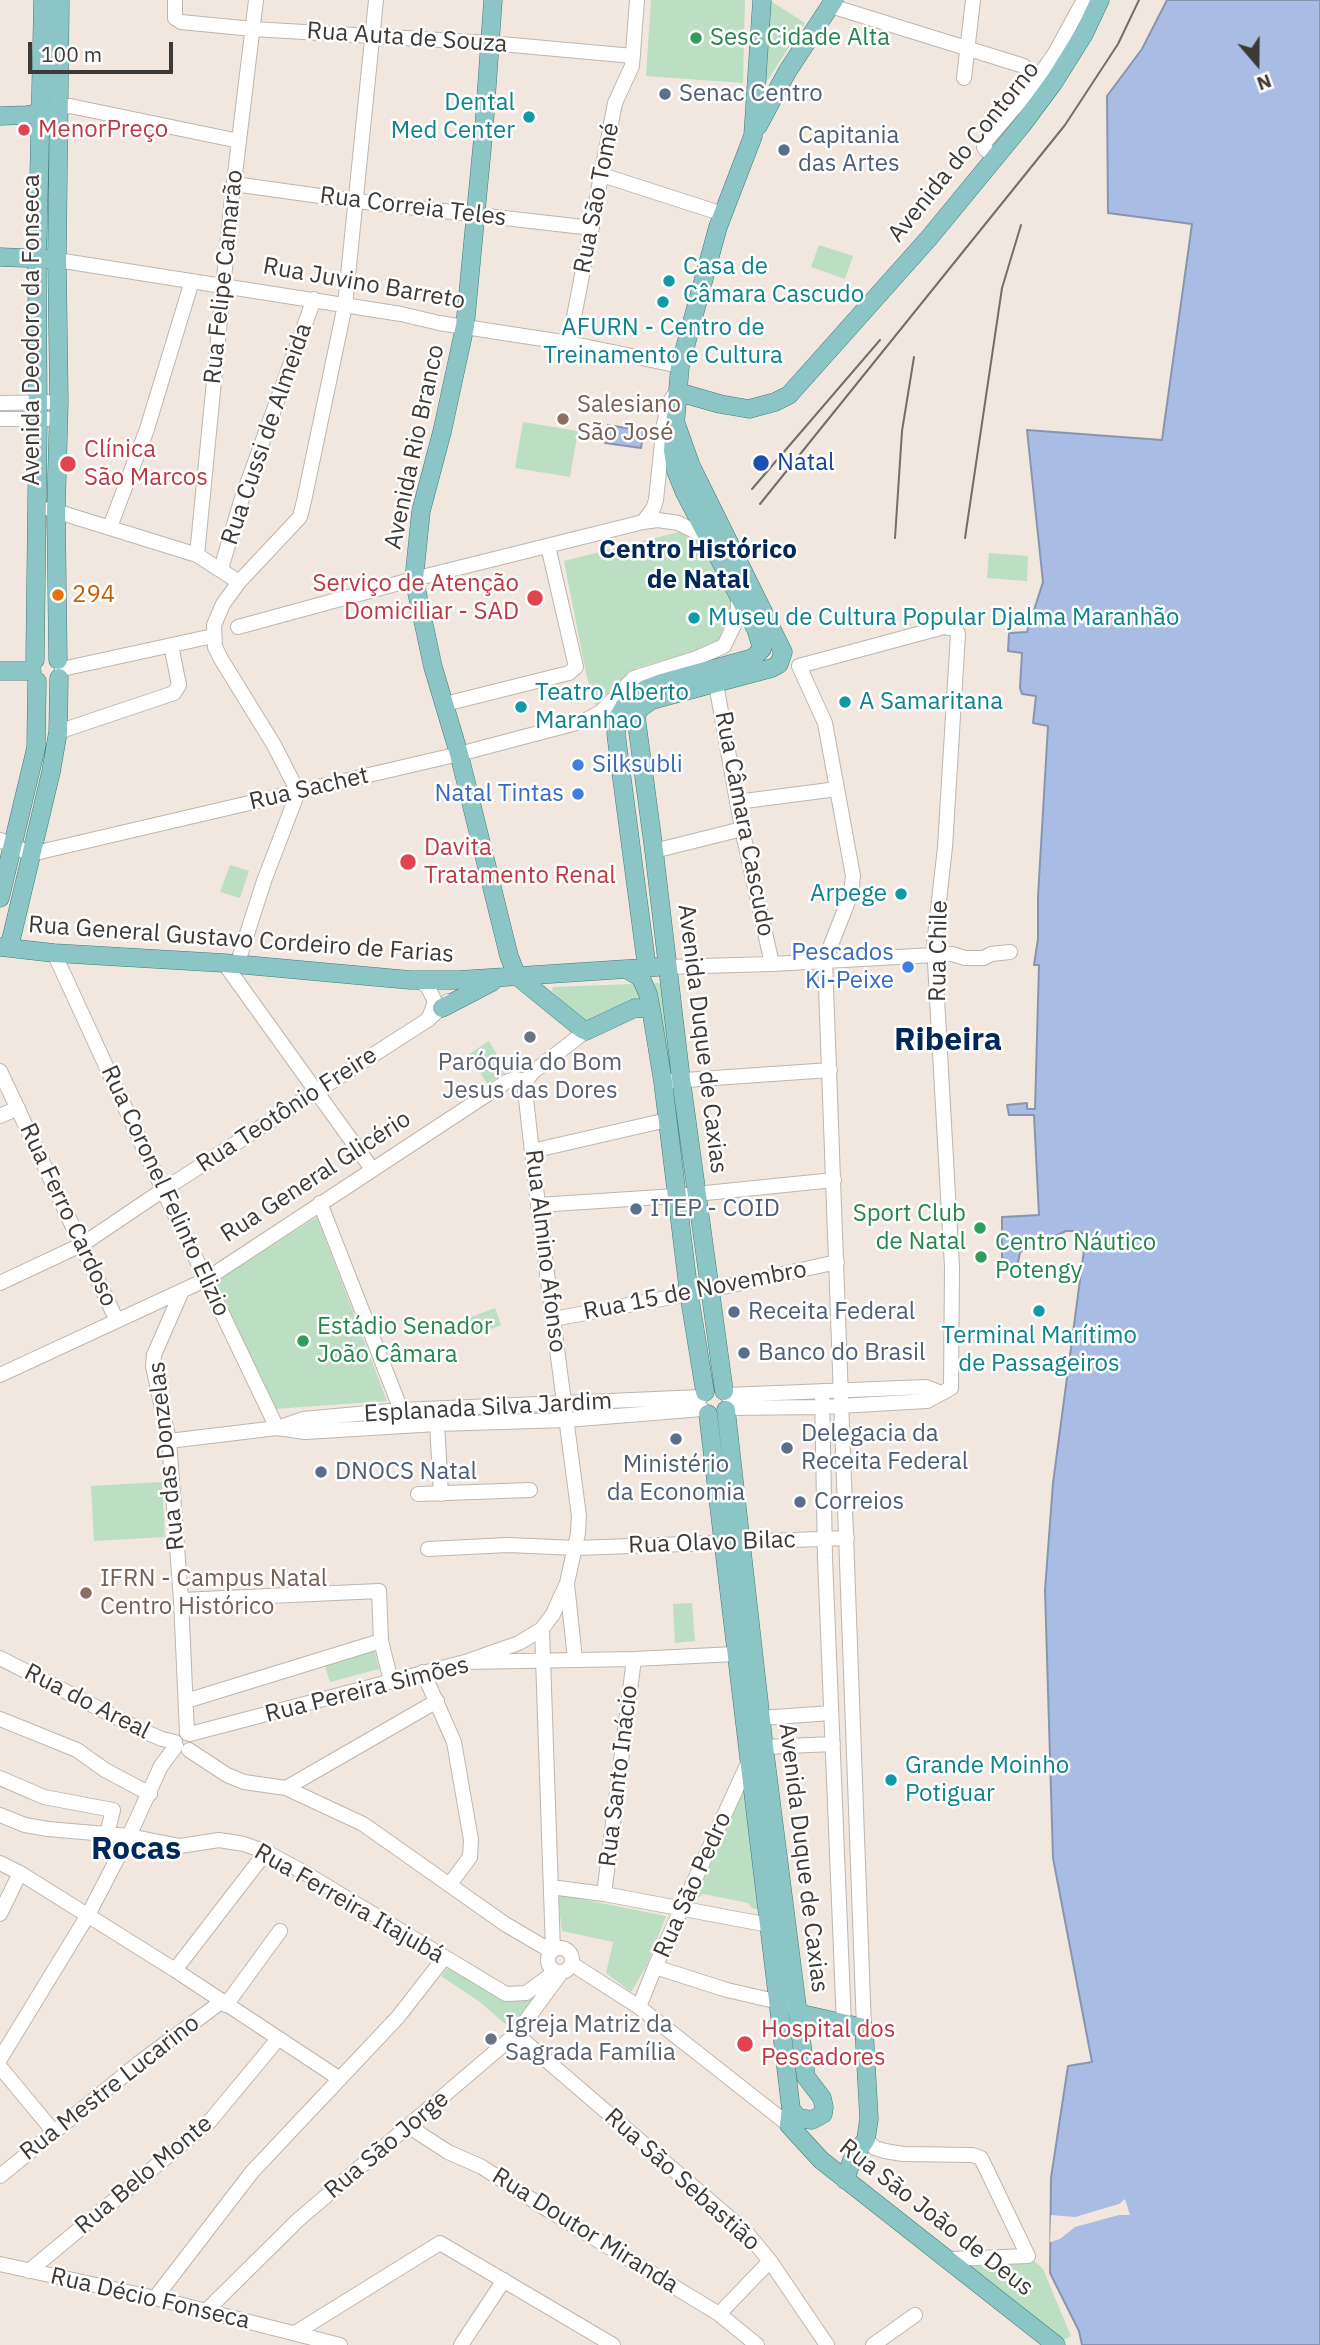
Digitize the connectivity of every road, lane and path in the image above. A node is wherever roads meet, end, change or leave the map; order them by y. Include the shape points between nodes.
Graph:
1 (175, 0) edge
2 (256, 0) edge
3 (376, 0) edge
4 (493, 0) edge
5 (637, 0) edge
6 (762, 0) edge
7 (974, 0) edge
8 (1084, 0) edge
9 (1100, 0) edge
10 (833, 3) edge
11 (51, 8) edge
12 (253, 29) junction
13 (373, 35) junction
14 (490, 43) junction
15 (968, 48) junction
16 (633, 56) junction
17 (1024, 66) dead end
18 (964, 78) dead end
19 (50, 110) junction
20 (0, 116) edge
21 (753, 136) junction
22 (239, 141) junction
23 (995, 157) junction
24 (602, 175) junction
25 (234, 184) junction
26 (356, 201) junction
27 (723, 214) junction
28 (476, 215) junction
29 (592, 228) junction
30 (0, 257) edge
31 (57, 260) junction
32 (37, 263) junction
33 (0, 268) edge
34 (192, 281) junction
35 (223, 285) junction
36 (314, 299) junction
37 (345, 305) junction
38 (464, 326) junction
39 (569, 343) junction
40 (680, 366) junction
41 (678, 392) junction
42 (0, 403) edge
43 (38, 411) junction
44 (59, 411) junction
45 (0, 418) edge
46 (676, 424) junction
47 (37, 506) junction
48 (56, 510) junction
49 (643, 522) junction
50 (110, 527) junction
51 (709, 538) junction
52 (548, 546) junction
53 (197, 555) junction
54 (221, 569) junction
55 (414, 579) junction
56 (239, 582) junction
57 (36, 586) junction
58 (57, 586) junction
59 (738, 595) junction
60 (238, 627) dead end
61 (213, 636) junction
62 (171, 645) junction
63 (783, 652) junction
64 (799, 666) junction
65 (60, 669) junction
66 (0, 671) edge
67 (35, 671) junction
68 (716, 684) junction
69 (445, 704) junction
70 (58, 732) junction
71 (459, 754) junction
72 (837, 789) junction
73 (298, 792) junction
74 (737, 802) junction
75 (742, 829) junction
76 (16, 847) edge
77 (654, 850) junction
78 (0, 898) edge
79 (4, 947) edge
80 (1010, 952) dead end
81 (54, 953) junction
82 (934, 954) junction
83 (825, 960) junction
84 (231, 964) junction
85 (772, 964) junction
86 (668, 974) junction
87 (645, 975) junction
88 (508, 977) junction
89 (418, 980) junction
90 (459, 980) junction
91 (648, 1008) junction
92 (436, 1014) junction
93 (586, 1031) junction
94 (830, 1070) junction
95 (0, 1071) edge
96 (672, 1080) junction
97 (527, 1081) junction
98 (315, 1092) junction
99 (18, 1108) junction
100 (0, 1116) edge
101 (667, 1120) junction
102 (532, 1151) junction
103 (372, 1169) junction
104 (834, 1180) junction
105 (163, 1190) junction
106 (697, 1194) junction
107 (677, 1196) junction
108 (320, 1203) junction
109 (538, 1205) junction
110 (83, 1244) junction
111 (837, 1262) junction
112 (205, 1280) junction
113 (0, 1283) edge
114 (710, 1290) junction
115 (181, 1293) junction
116 (689, 1294) junction
117 (553, 1319) junction
118 (117, 1321) junction
119 (0, 1375) edge
120 (840, 1390) junction
121 (822, 1391) junction
122 (941, 1393) junction
123 (726, 1401) junction
124 (704, 1403) junction
125 (565, 1404) junction
126 (465, 1406) junction
127 (840, 1406) junction
128 (822, 1407) junction
129 (401, 1410) junction
130 (567, 1420) junction
131 (438, 1424) junction
132 (463, 1424) junction
133 (276, 1428) junction
134 (169, 1441) junction
135 (734, 1482) junction
136 (715, 1484) junction
137 (530, 1490) dead end
138 (418, 1494) dead end
139 (441, 1494) junction
140 (825, 1538) junction
141 (847, 1538) junction
142 (722, 1542) junction
143 (741, 1542) junction
144 (576, 1548) junction
145 (428, 1549) dead end
146 (825, 1558) junction
147 (848, 1560) junction
148 (567, 1583) junction
149 (181, 1601) junction
150 (542, 1629) junction
151 (381, 1641) junction
152 (735, 1654) junction
153 (0, 1658) edge
154 (575, 1659) junction
155 (634, 1659) junction
156 (542, 1660) junction
157 (465, 1662) junction
158 (424, 1672) junction
159 (829, 1674) junction
160 (851, 1674) junction
161 (391, 1681) junction
162 (437, 1701) junction
163 (186, 1705) junction
164 (831, 1713) junction
165 (761, 1718) junction
166 (0, 1719) edge
167 (854, 1734) junction
168 (184, 1740) junction
169 (833, 1740) junction
170 (764, 1747) junction
171 (748, 1762) junction
172 (0, 1778) edge
173 (286, 1788) junction
174 (150, 1794) junction
175 (0, 1815) edge
176 (107, 1835) junction
177 (129, 1836) junction
178 (266, 1852) junction
179 (0, 1863) edge
180 (859, 1866) junction
181 (838, 1867) junction
182 (20, 1873) junction
183 (450, 1885) junction
184 (551, 1887) junction
185 (604, 1894) junction
186 (681, 1910) junction
187 (0, 1914) edge
188 (88, 1915) junction
189 (769, 1925) junction
190 (281, 1931) dead end
191 (552, 1951) junction
192 (444, 1958) junction
193 (655, 1968) junction
194 (175, 1970) junction
195 (563, 1970) junction
196 (224, 2003) junction
197 (639, 2007) junction
198 (791, 2007) junction
199 (844, 2025) junction
200 (864, 2028) junction
201 (516, 2034) junction
202 (278, 2039) junction
203 (0, 2059) edge
204 (0, 2067) edge
205 (340, 2079) junction
206 (790, 2117) junction
207 (408, 2126) junction
208 (54, 2132) junction
209 (866, 2140) junction
210 (0, 2176) edge
211 (845, 2180) junction
212 (950, 2259) junction
213 (770, 2261) junction
214 (0, 2264) edge
215 (29, 2271) junction
216 (504, 2280) junction
217 (155, 2298) junction
218 (206, 2311) junction
219 (719, 2314) junction
220 (915, 2315) dead end
221 (295, 2333) junction
222 (340, 2345) edge
223 (461, 2345) edge
224 (612, 2345) edge
225 (757, 2345) edge
226 (827, 2345) edge
227 (873, 2345) edge
228 (1056, 2345) edge

1 - 12 street, Rua Auta de Souza via 175,18 181,22
2 - 12 street, Rua Felipe Camarão
3 - 13 street
4 - 14 main road, Avenida Rio Branco
5 - 16 street, Rua São Tomé
6 - 21 main road
7 - 15 street
8 - 23 street via 1055,53 985,142
9 - 23 main road, Avenida do Contorno via 1054,82
10 - 15 street
10 - 21 main road via 787,72
11 - 19 main road, Avenida Deodoro da Fonseca
12 - 13 street, Rua Auta de Souza
12 - 22 street, Rua Felipe Camarão
13 - 14 street, Rua Auta de Souza
13 - 26 street
14 - 16 street, Rua Auta de Souza
14 - 28 main road, Avenida Rio Branco
15 - 17 street
15 - 18 street
16 - 24 street, Rua São Tomé via 615,103
19 - 20 main road
19 - 22 street via 70,106
19 - 31 main road, Avenida Deodoro da Fonseca
19 - 32 main road, Avenida Deodoro da Fonseca
21 - 27 main road
22 - 25 street, Rua Felipe Camarão
23 - 41 main road, Avenida do Contorno via 789,395 749,409
24 - 27 street
24 - 29 street, Rua São Tomé
25 - 26 street, Rua Correia Teles
25 - 35 street, Rua Felipe Camarão
26 - 28 street, Rua Correia Teles
26 - 37 street
27 - 40 main road
28 - 29 street, Rua Correia Teles
28 - 38 main road, Avenida Rio Branco
29 - 39 street, Rua São Tomé
30 - 32 main road
31 - 32 main road, Rua Juvino Barreto
31 - 34 street, Rua Juvino Barreto
31 - 44 main road, Avenida Deodoro da Fonseca
32 - 33 main road
32 - 43 main road, Avenida Deodoro da Fonseca
34 - 35 street, Rua Juvino Barreto
34 - 50 street via 147,429
35 - 36 street, Rua Juvino Barreto
35 - 53 street, Rua Felipe Camarão
36 - 37 street, Rua Juvino Barreto
36 - 54 street, Rua Cussi de Almeida
37 - 38 street, Rua Juvino Barreto
37 - 56 street via 300,517
38 - 39 street, Rua Juvino Barreto
38 - 55 main road, Avenida Rio Branco via 421,511
39 - 40 street, Rua Juvino Barreto
40 - 41 main road
41 - 46 main road
41 - 49 street via 671,399 664,424 656,500
42 - 43 street
43 - 44 street
43 - 45 street
43 - 47 main road, Avenida Deodoro da Fonseca
44 - 48 main road, Avenida Deodoro da Fonseca
46 - 51 main road via 676,471
46 - 63 main road via 691,466
47 - 48 street
47 - 57 main road, Avenida Deodoro da Fonseca
48 - 50 street
48 - 58 main road, Avenida Deodoro da Fonseca
49 - 51 street via 678,523
49 - 52 street
50 - 53 street
51 - 59 main road
52 - 55 street
52 - 69 street via 577,663 574,670
53 - 54 street
54 - 56 street
55 - 60 street
55 - 69 main road, Avenida Rio Branco
56 - 61 street via 223,604
57 - 58 main road
57 - 67 main road, Avenida Deodoro da Fonseca
58 - 65 main road, Avenida Deodoro da Fonseca
59 - 71 street, Rua Sachet via 738,612 724,646 634,678 584,721
59 - 87 main road, Avenida Duque de Caxias via 756,629 760,652 753,658 662,683 633,697 618,718 616,734
61 - 62 street
61 - 73 street via 220,659
62 - 65 street
62 - 70 street via 179,685 174,693
63 - 64 street
63 - 68 main road via 772,668
64 - 72 street via 825,723
64 - 82 street, Rua Chile via 944,627 956,629 945,847
65 - 67 main road via 46,685
65 - 67 main road via 49,654
65 - 70 main road, Avenida Deodoro da Fonseca
66 - 67 main road
67 - 76 main road, Avenida Deodoro da Fonseca via 36,748
68 - 74 street, Rua Câmara Cascudo
68 - 77 main road, Avenida Duque de Caxias via 652,700 636,717
69 - 71 main road, Avenida Rio Branco
70 - 76 main road, Avenida Deodoro da Fonseca via 51,772
71 - 73 street, Rua Sachet
71 - 88 main road, Avenida Rio Branco via 509,956
72 - 74 street
72 - 83 street via 853,885
73 - 76 street, Rua Sachet
73 - 84 street
74 - 75 street, Rua Câmara Cascudo
75 - 77 street
75 - 85 street, Rua Câmara Cascudo
76 - 78 main road, Avenida Deodoro da Fonseca
76 - 79 main road, Avenida Deodoro da Fonseca
77 - 86 main road, Avenida Duque de Caxias
79 - 81 main road, Rua General Gustavo Cordeiro de Farias
80 - 82 street via 965,949
81 - 84 main road, Rua General Gustavo Cordeiro de Farias
81 - 105 street, Rua Coronel Felinto Elizio
82 - 83 street
82 - 122 street, Rua Chile via 952,1267 951,1388
83 - 85 street
83 - 94 street
84 - 89 main road, Rua General Gustavo Cordeiro de Farias
84 - 98 street
85 - 86 street
86 - 87 main road, Rua General Gustavo Cordeiro de Farias
86 - 96 main road, Avenida Duque de Caxias
87 - 88 main road, Rua General Gustavo Cordeiro de Farias via 628,970
87 - 91 main road, Avenida Duque de Caxias
88 - 90 main road, Rua General Gustavo Cordeiro de Farias
88 - 92 main road
88 - 93 main road
89 - 90 main road, Rua General Gustavo Cordeiro de Farias
89 - 92 street via 428,987
90 - 92 street, Rua Teotônio Freire
91 - 93 main road, Rua General Glicério via 635,1008
91 - 96 main road, Avenida Duque de Caxias
92 - 98 street, Rua Teotônio Freire
93 - 97 street, Rua General Glicério
94 - 96 street
94 - 104 street
95 - 99 street, Rua Ferro Cardoso
96 - 101 main road, Avenida Duque de Caxias
96 - 106 main road, Avenida Duque de Caxias
97 - 102 street, Rua Almino Afonso
97 - 103 street, Rua General Glicério via 506,1082
98 - 103 street
98 - 105 street, Rua Teotônio Freire
99 - 100 street
99 - 110 street, Rua Ferro Cardoso
101 - 102 street
101 - 107 main road, Avenida Duque de Caxias
102 - 109 street, Rua Almino Afonso
103 - 108 street, Rua General Glicério
104 - 106 street
104 - 111 street
105 - 110 street, Rua Teotônio Freire
105 - 112 street, Rua Coronel Felinto Elizio
106 - 107 street
106 - 114 main road, Avenida Duque de Caxias
107 - 109 street
107 - 116 main road, Avenida Duque de Caxias
108 - 112 street, Rua General Glicério
108 - 129 street
109 - 117 street, Rua Almino Afonso
110 - 113 street, Rua Teotônio Freire
110 - 118 street, Rua Ferro Cardoso
111 - 114 street, Rua 15 de Novembro
111 - 120 street
112 - 115 street, Rua General Glicério
112 - 133 street, Rua Coronel Felinto Elizio
114 - 116 street, Rua 15 de Novembro
114 - 123 main road, Avenida Duque de Caxias
115 - 118 street, Rua General Glicério
115 - 134 street, Rua das Donzelas via 153,1366
116 - 117 street, Rua 15 de Novembro
116 - 124 main road, Avenida Duque de Caxias
117 - 125 street, Rua Almino Afonso
118 - 119 street, Rua General Glicério
120 - 121 street
120 - 122 street via 926,1387
120 - 127 street
121 - 123 street
121 - 128 street
122 - 127 street via 927,1401
123 - 124 main road via 718,1415
123 - 124 main road via 714,1388
123 - 128 street
123 - 135 main road, Avenida Duque de Caxias
124 - 125 street, Esplanada Silva Jardim
124 - 130 street, Esplanada Silva Jardim
124 - 136 main road, Avenida Duque de Caxias
125 - 126 street, Esplanada Silva Jardim
125 - 130 street, Rua Almino Afonso
126 - 129 street, Esplanada Silva Jardim
126 - 132 street
127 - 128 street
127 - 141 street
128 - 140 street
129 - 133 street, Esplanada Silva Jardim via 303,1419
130 - 132 street, Esplanada Silva Jardim
130 - 144 street, Rua Almino Afonso via 579,1516
131 - 132 street, Esplanada Silva Jardim
131 - 133 street, Esplanada Silva Jardim via 305,1432
131 - 139 street
133 - 134 street, Esplanada Silva Jardim
134 - 149 street, Rua das Donzelas
135 - 136 main road
135 - 143 main road, Avenida Duque de Caxias
136 - 142 main road, Avenida Duque de Caxias
137 - 139 street
138 - 139 street
140 - 141 street, Rua Olavo Bilac
140 - 143 street, Rua Olavo Bilac
140 - 146 street
141 - 147 street
142 - 143 street, Rua Olavo Bilac
142 - 144 street, Rua Olavo Bilac
142 - 152 main road, Avenida Duque de Caxias
143 - 165 main road, Avenida Duque de Caxias
144 - 145 street, Rua Olavo Bilac
144 - 148 street, Rua Almino Afonso
146 - 147 street
146 - 159 street
147 - 160 street
148 - 150 street
148 - 154 street
149 - 151 street via 379,1591
149 - 163 street, Rua das Donzelas
150 - 156 street
150 - 157 street via 519,1643
151 - 161 street
151 - 163 street
152 - 155 street, Rua Pereira Simões
152 - 171 main road, Avenida Duque de Caxias
153 - 168 street, Rua do Areal via 141,1730 162,1739
154 - 155 street, Rua Pereira Simões
154 - 156 street, Rua Pereira Simões
155 - 185 street, Rua Santo Inácio
156 - 157 street, Rua Pereira Simões
156 - 184 street
157 - 158 street, Rua Pereira Simões
158 - 161 street, Rua Pereira Simões
158 - 162 street
159 - 160 street
159 - 164 street
160 - 167 street
161 - 168 street, Rua Pereira Simões
162 - 173 street
162 - 183 street via 454,1742 471,1840 470,1857
163 - 168 street, Rua das Donzelas
164 - 165 street
164 - 169 street
165 - 170 main road, Avenida Duque de Caxias
166 - 174 street via 78,1750
167 - 169 street
167 - 180 street
168 - 173 street via 217,1769 244,1782
168 - 174 street via 162,1766
169 - 170 street
169 - 181 street
170 - 198 main road, Avenida Duque de Caxias
171 - 186 street, Rua São Pedro
171 - 189 main road, Avenida Duque de Caxias
172 - 176 street via 44,1797 113,1810
173 - 183 street via 363,1824
174 - 177 street
175 - 176 street, Rua Ferreira Itajubá via 25,1825
176 - 177 street, Rua Ferreira Itajubá
177 - 178 street, Rua Ferreira Itajubá via 180,1846 230,1841
177 - 188 street
178 - 192 street, Rua Ferreira Itajubá
178 - 194 street
179 - 182 street
180 - 181 street
180 - 200 street
181 - 199 street
182 - 187 street
182 - 188 street
183 - 191 street
184 - 185 street
184 - 191 street
185 - 186 street
186 - 189 street
186 - 193 street, Rua São Pedro
188 - 194 street
188 - 203 street
189 - 198 main road, Avenida Duque de Caxias
190 - 196 street, Rua Mestre Lucarino
191 - 195 street via 547,1961
191 - 195 street, Rua São João de Deus via 565,1949 573,1958
192 - 195 street, Rua Ferreira Itajubá via 513,1995 526,1993
192 - 205 street via 398,2017
193 - 197 street, Rua São Pedro
193 - 198 street
194 - 196 street
195 - 197 street, Rua São João de Deus
195 - 201 street, Rua São Jorge
196 - 202 street
196 - 208 street, Rua Mestre Lucarino via 139,2063
197 - 206 street, Rua São João de Deus
198 - 199 main road
198 - 206 main road, Avenida Duque de Caxias
198 - 206 main road, Avenida Duque de Caxias via 806,2077 824,2107 812,2120
199 - 200 main road
200 - 209 main road
201 - 207 street, Rua São Jorge
201 - 213 street, Rua São Sebastião via 746,2232
202 - 205 street
202 - 215 street, Rua Belo Monte via 210,2121
204 - 208 street
205 - 217 street via 252,2172
206 - 211 main road, Rua São João de Deus via 821,2160
207 - 218 street, Rua São Jorge via 298,2220
207 - 219 street, Rua Doutor Miranda
208 - 210 street, Rua Mestre Lucarino
209 - 211 main road
209 - 212 street via 875,2148 903,2154 981,2158 1028,2256
211 - 212 main road, Rua São João de Deus
212 - 228 main road, Rua São João de Deus
213 - 219 street
213 - 226 street, Rua São Sebastião
214 - 215 street, Rua Décio Fonseca
215 - 217 street, Rua Décio Fonseca
216 - 221 street via 440,2243
216 - 223 street
216 - 224 street
217 - 218 street, Rua Décio Fonseca
218 - 221 street, Rua Décio Fonseca
219 - 225 street, Rua Doutor Miranda
220 - 227 street
221 - 222 street, Rua Décio Fonseca

